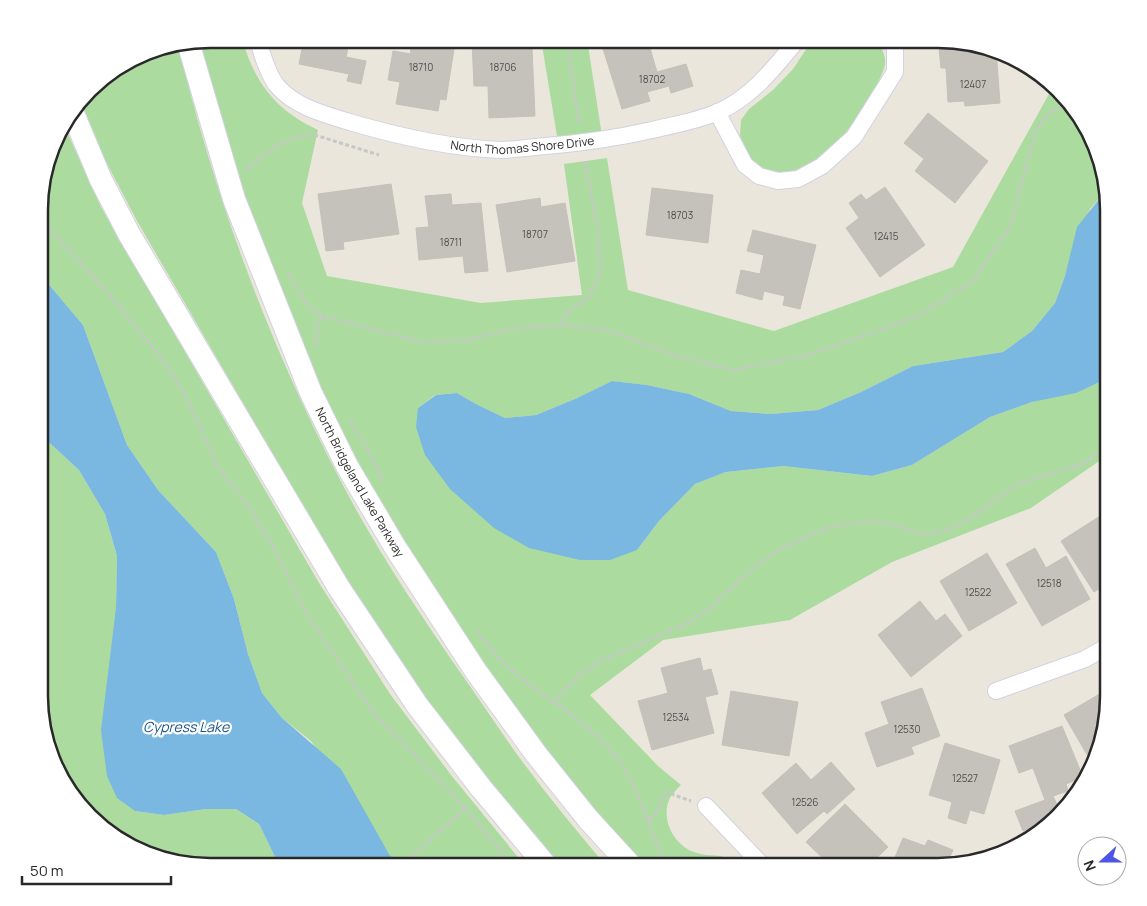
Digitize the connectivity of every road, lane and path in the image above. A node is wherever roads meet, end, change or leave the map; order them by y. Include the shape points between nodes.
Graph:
1 (260, 48) edge
2 (568, 48) edge
3 (791, 48) edge
4 (895, 48) edge
5 (190, 49) edge
6 (1062, 107) edge
7 (717, 112) junction
8 (75, 119) edge
9 (581, 142) junction
10 (379, 155) dead end
11 (241, 161) dead end
12 (48, 227) edge
13 (287, 270) dead end
14 (322, 316) junction
15 (563, 325) junction
16 (318, 354) dead end
17 (347, 416) dead end
18 (1100, 451) edge
19 (384, 484) dead end
20 (473, 627) dead end
21 (1099, 651) edge
22 (996, 692) dead end
23 (554, 702) junction
24 (706, 806) joint
25 (465, 808) junction
26 (648, 820) junction
27 (409, 858) edge
28 (507, 858) edge
29 (539, 858) edge
30 (624, 858) edge
31 (664, 858) edge
32 (755, 858) edge

1 - 9 street, North Thomas Shore Drive via 278,87 300,104 325,115 394,135 446,145 503,150
2 - 9 path
3 - 7 street, North Thomas Shore Drive via 749,93
4 - 7 street via 894,72 854,137 822,166 798,179 778,181 759,176 745,165
5 - 30 main road, North Bridgeland Lake Parkway via 234,199 312,393 346,466 475,670 536,754
6 - 15 path via 1050,112 1036,130 1010,227 974,280 916,317 812,354 733,370 677,356 608,330
7 - 9 street, North Thomas Shore Drive via 626,136
8 - 29 main road via 101,180 129,234 339,588 417,705
9 - 15 path via 598,228 600,275 588,297 565,314
10 - 11 path via 315,135 304,135 275,146 244,171
12 - 25 path via 167,365 184,393 219,469 248,506 306,612 371,710
13 - 14 path via 308,306
14 - 15 path via 423,342 466,340 512,329
14 - 16 path via 317,325
17 - 19 path via 361,436
18 - 23 path via 1085,464 1018,484 972,516 940,532 915,532 871,520 836,525 807,536 749,571 708,610 688,623 598,662 579,675
20 - 23 path via 520,677
21 - 22 street
23 - 26 path via 581,721 617,758 628,773
24 - 26 path via 666,792 655,815
24 - 32 street
25 - 27 path
25 - 28 path
26 - 31 path

